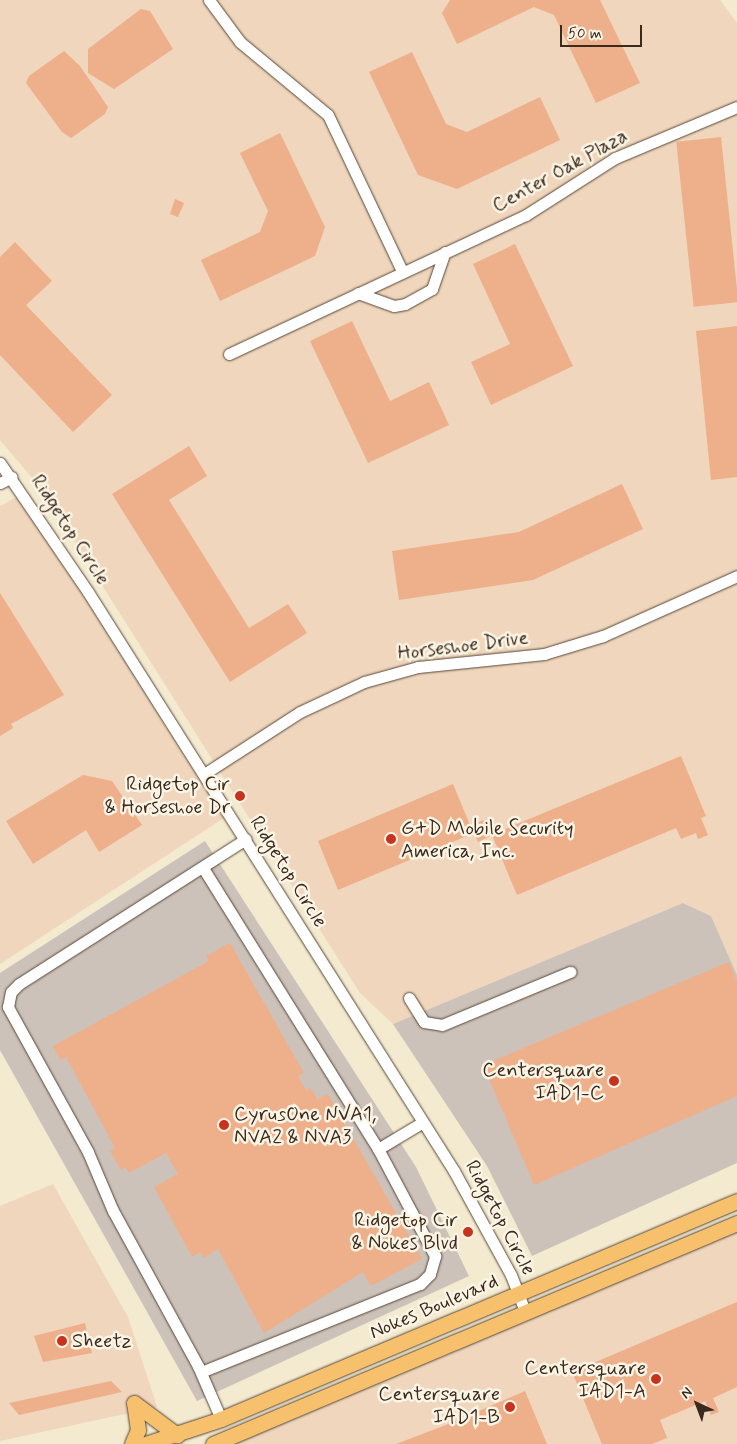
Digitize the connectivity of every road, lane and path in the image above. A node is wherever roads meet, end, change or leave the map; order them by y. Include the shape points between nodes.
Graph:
1 (212, 2) edge
2 (737, 107) edge
3 (445, 252) junction
4 (402, 271) junction
5 (358, 293) junction
6 (229, 354) dead end
7 (0, 462) edge
8 (12, 477) junction
9 (0, 483) edge
10 (737, 576) edge
11 (204, 774) junction
12 (246, 840) junction
13 (203, 868) junction
14 (570, 972) dead end
15 (409, 998) dead end
16 (423, 1122) junction
17 (378, 1148) junction
18 (737, 1201) edge
19 (737, 1223) edge
20 (518, 1293) junction
21 (525, 1312) junction
22 (201, 1372) junction
23 (221, 1419) junction
24 (176, 1435) junction
25 (132, 1444) edge
26 (145, 1444) edge
27 (213, 1444) edge

1 - 4 street via 240,42 328,115
2 - 3 street, Center Oak Plaza via 615,158 526,215
3 - 4 street, Center Oak Plaza
3 - 5 street via 432,289 405,304 394,306
4 - 5 street, Center Oak Plaza
5 - 6 street, Center Oak Plaza
7 - 8 street, Ridgetop Circle
8 - 9 street
8 - 11 street, Ridgetop Circle
10 - 11 street, Horseshoe Drive via 575,646 544,654 418,667 359,684 300,712
11 - 12 street, Ridgetop Circle
12 - 13 street
12 - 16 street, Ridgetop Circle
13 - 17 street
13 - 22 street via 19,984 11,992 8,1007
14 - 15 street via 442,1025 424,1022
16 - 17 street
16 - 20 street, Ridgetop Circle via 481,1217
17 - 22 street via 435,1256 430,1274 420,1284
18 - 20 main road, Nokes Boulevard
19 - 21 main road, Nokes Boulevard
20 - 21 street, Ridgetop Circle
20 - 23 main road, Nokes Boulevard
21 - 27 main road, Nokes Boulevard
22 - 23 street
23 - 24 main road, Nokes Boulevard
24 - 25 main road via 134,1403 138,1430
24 - 26 main road, Nokes Boulevard

